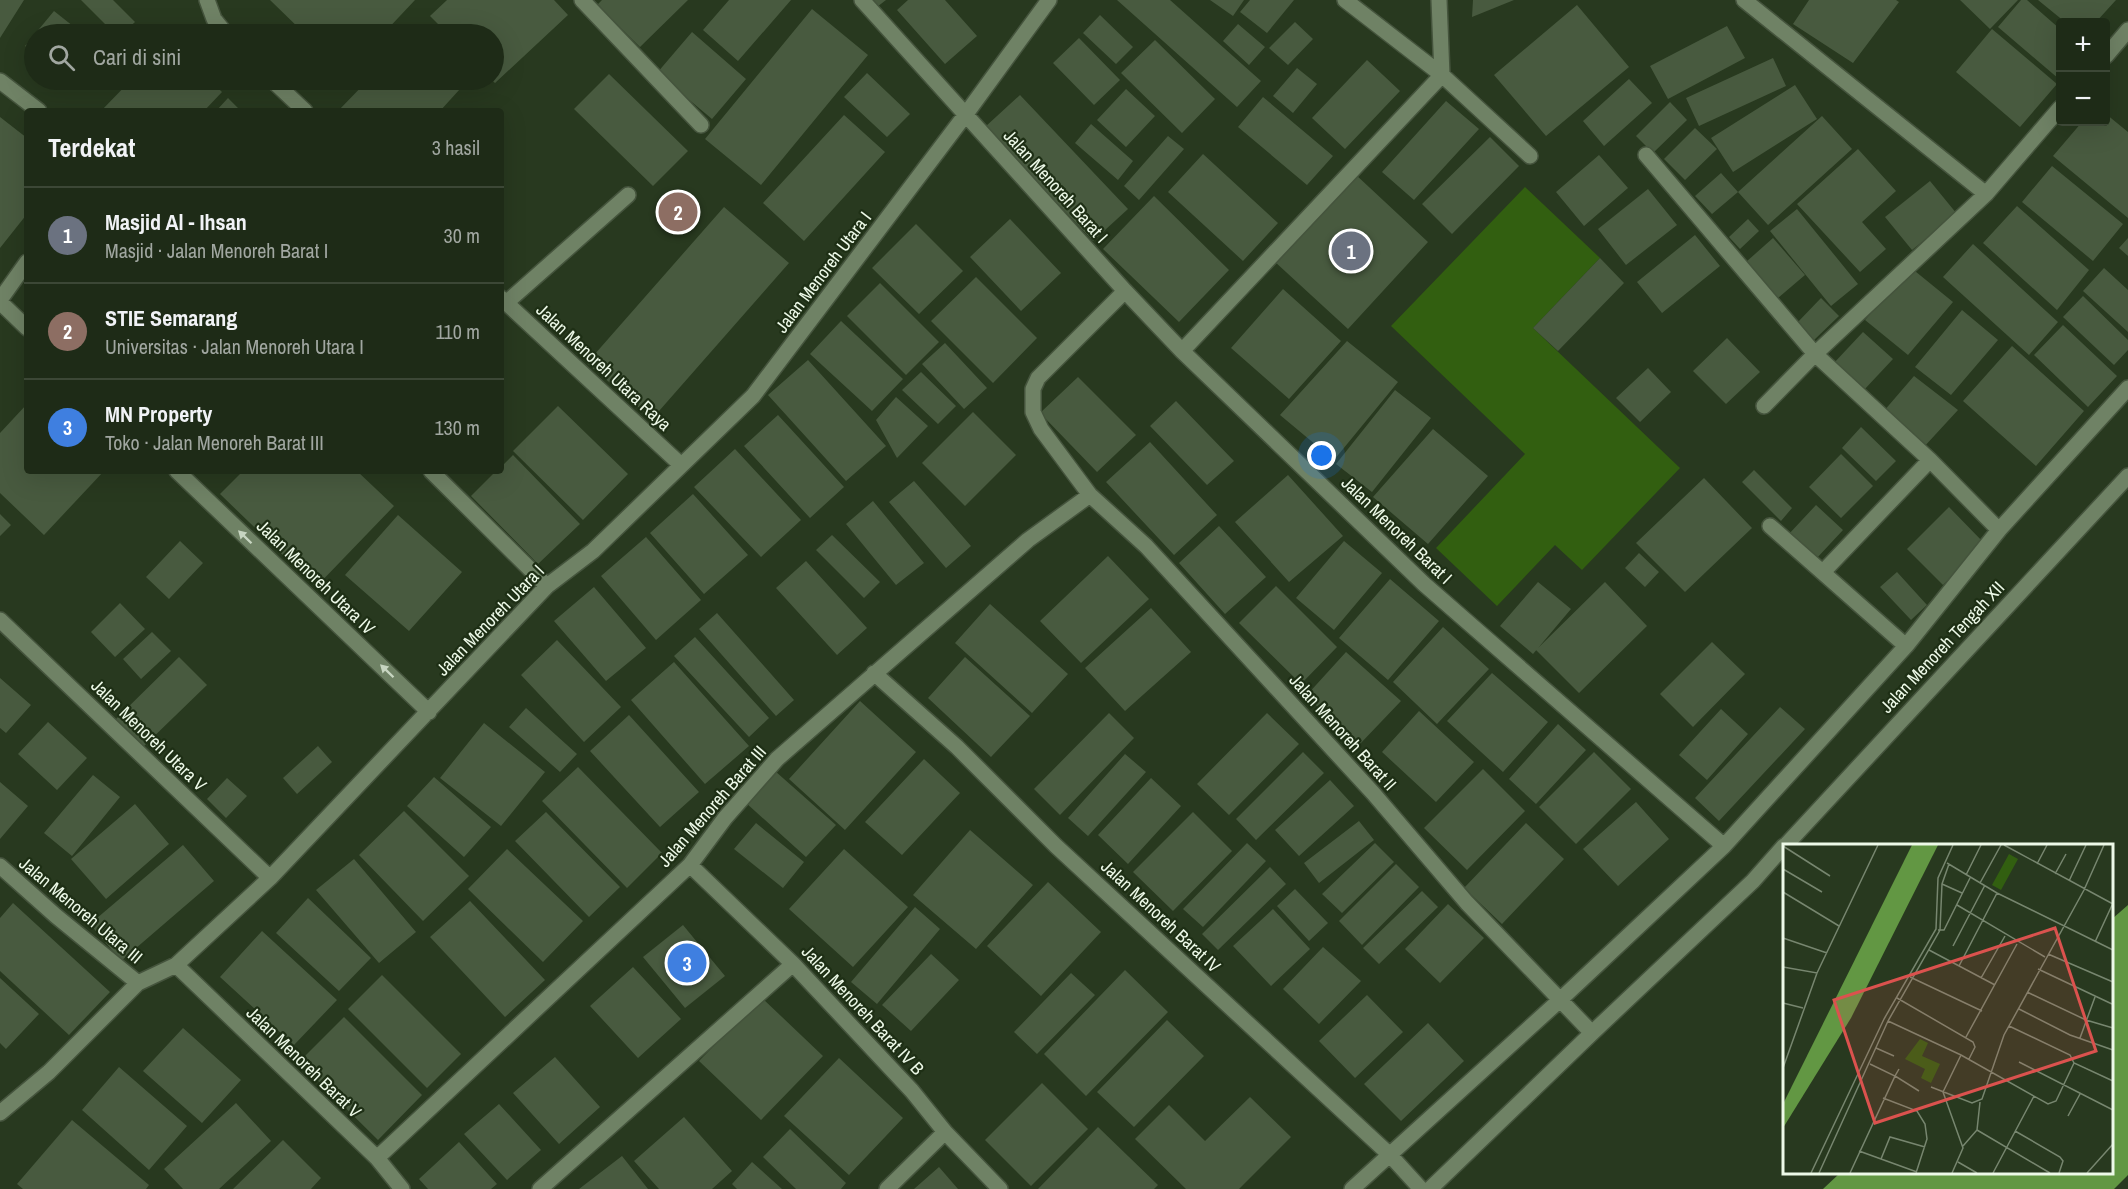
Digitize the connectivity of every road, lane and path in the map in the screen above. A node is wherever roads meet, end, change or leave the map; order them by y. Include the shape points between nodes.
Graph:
1 (207, 0) edge
2 (582, 0) edge
3 (862, 0) edge
4 (1049, 0) edge
5 (1345, 0) edge
6 (1439, 0) edge
7 (1744, 0) edge
8 (218, 24) edge
9 (2128, 30) edge
10 (2110, 51) edge
11 (1442, 75) junction
12 (0, 81) edge
13 (283, 90) edge
14 (35, 108) edge
15 (302, 108) edge
16 (966, 114) junction
17 (2056, 114) edge
18 (701, 125) dead end
19 (1646, 155) dead end
20 (1530, 156) dead end
21 (1986, 194) junction
22 (628, 195) dead end
23 (24, 266) edge
24 (1125, 291) junction
25 (0, 301) edge
26 (504, 301) edge
27 (24, 325) edge
28 (1182, 351) junction
29 (1815, 354) junction
30 (2128, 388) edge
31 (1764, 406) dead end
32 (1930, 460) junction
33 (680, 465) junction
34 (180, 474) edge
35 (434, 474) edge
36 (2128, 476) edge
37 (1090, 495) junction
38 (1770, 526) dead end
39 (1999, 530) junction
40 (1823, 572) junction
41 (547, 586) junction
42 (0, 620) edge
43 (1906, 646) junction
44 (874, 673) junction
45 (429, 712) junction
46 (1787, 844) edge
47 (1724, 846) junction
48 (1783, 848) edge
49 (690, 865) junction
50 (0, 866) edge
51 (270, 878) junction
52 (793, 964) junction
53 (176, 965) junction
54 (138, 983) junction
55 (1561, 999) junction
56 (1592, 1032) junction
57 (0, 1113) edge
58 (945, 1132) junction
59 (1390, 1155) junction
60 (377, 1158) junction
61 (402, 1189) edge
62 (540, 1189) edge
63 (887, 1189) edge
64 (1000, 1189) edge
65 (1352, 1189) edge
66 (1421, 1189) edge
67 (1430, 1189) edge

1 - 8 street
2 - 18 street
3 - 16 street, Jalan Menoreh Barat I
4 - 16 street, Jalan Menoreh Utara I
5 - 11 street
6 - 11 street
7 - 21 street
9 - 10 street
11 - 20 street
11 - 28 street
12 - 14 street
13 - 15 street
16 - 24 street, Jalan Menoreh Barat I
16 - 33 street, Jalan Menoreh Utara I via 753,396
17 - 21 street
19 - 29 street
21 - 29 street
22 - 26 street
23 - 25 street
24 - 28 street, Jalan Menoreh Barat I
24 - 37 street, Jalan Menoreh Barat II via 1038,378 1033,389 1033,412 1041,429
25 - 27 street
26 - 33 street, Jalan Menoreh Utara Raya
28 - 47 street, Jalan Menoreh Barat I via 1424,584
29 - 31 street
29 - 32 street
30 - 39 street
32 - 39 street
32 - 40 street
33 - 41 street, Jalan Menoreh Utara I via 593,551
45 -> 34 street, Jalan Menoreh Utara IV
35 - 41 street
36 - 46 street, Jalan Menoreh Tengah XII
37 - 44 street, Jalan Menoreh Barat III via 1028,540
37 - 55 street, Jalan Menoreh Barat II via 1146,546 1373,793 1467,903
38 - 40 street
39 - 43 street
40 - 43 street
41 - 45 street, Jalan Menoreh Utara I
42 - 51 street, Jalan Menoreh Utara V
43 - 47 street
44 - 49 street, Jalan Menoreh Barat III via 777,759
44 - 59 street, Jalan Menoreh Barat IV
45 - 51 street, Jalan Menoreh Utara I
47 - 55 street
48 - 56 street, Jalan Menoreh Tengah XII
49 - 52 street, Jalan Menoreh Barat IV B
49 - 60 street, Jalan Menoreh Barat III
50 - 54 street, Jalan Menoreh Utara III
51 - 53 street, Jalan Menoreh Utara I
52 - 58 street, Jalan Menoreh Barat IV B via 912,1091
52 - 62 street
53 - 54 street, Jalan Menoreh Utara I
53 - 60 street, Jalan Menoreh Barat V
54 - 57 street, Jalan Menoreh Utara I via 49,1072
55 - 56 street, Jalan Menoreh Barat II
55 - 59 street
56 - 67 street, Jalan Menoreh Tengah XII
58 - 63 street
58 - 64 street, Jalan Menoreh Barat IV B
59 - 65 street
59 - 66 street, Jalan Menoreh Barat IV
60 - 61 street, Jalan Menoreh Barat V

